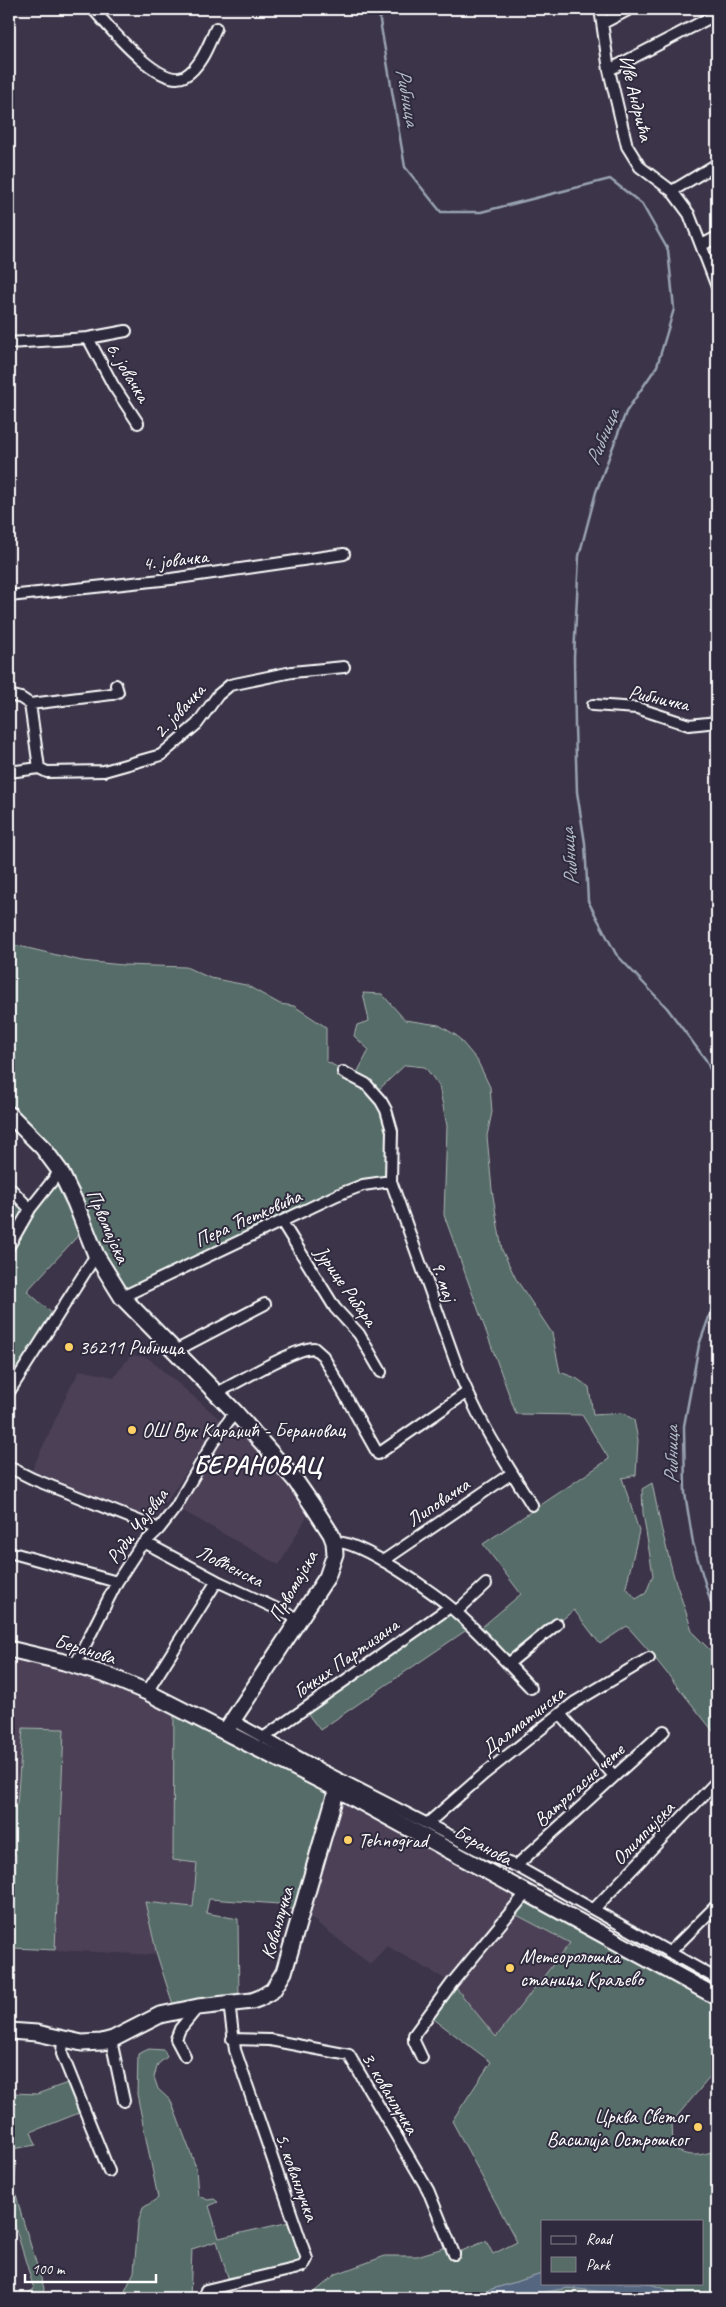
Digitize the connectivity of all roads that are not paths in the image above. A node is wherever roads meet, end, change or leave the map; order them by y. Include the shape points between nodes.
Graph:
1 (93, 9) edge
2 (600, 9) edge
3 (630, 9) edge
4 (717, 14) edge
5 (602, 23) junction
6 (216, 28) dead end
7 (609, 70) junction
8 (717, 164) edge
9 (672, 191) junction
10 (717, 237) edge
11 (702, 246) junction
12 (717, 287) edge
13 (126, 331) dead end
14 (88, 338) junction
15 (9, 343) edge
16 (138, 423) dead end
17 (344, 554) dead end
18 (9, 596) edge
19 (344, 667) dead end
20 (116, 685) dead end
21 (9, 695) edge
22 (30, 704) junction
23 (593, 705) dead end
24 (717, 722) edge
25 (39, 768) junction
26 (9, 772) edge
27 (343, 1072) dead end
28 (9, 1114) edge
29 (60, 1172) junction
30 (391, 1181) junction
31 (9, 1187) edge
32 (30, 1209) junction
33 (282, 1222) junction
34 (9, 1246) edge
35 (96, 1255) junction
36 (122, 1297) junction
37 (265, 1304) dead end
38 (175, 1351) junction
39 (381, 1372) dead end
40 (9, 1392) edge
41 (217, 1393) junction
42 (466, 1393) junction
43 (235, 1412) junction
44 (9, 1467) edge
45 (512, 1473) junction
46 (532, 1505) dead end
47 (158, 1530) junction
48 (334, 1542) junction
49 (146, 1543) junction
50 (161, 1551) junction
51 (9, 1552) edge
52 (383, 1561) junction
53 (217, 1580) junction
54 (117, 1582) junction
55 (486, 1584) dead end
56 (453, 1609) junction
57 (298, 1619) junction
58 (557, 1624) dead end
59 (9, 1649) edge
60 (649, 1658) dead end
61 (508, 1664) junction
62 (75, 1665) junction
63 (531, 1688) dead end
64 (147, 1692) junction
65 (560, 1714) junction
66 (228, 1726) junction
67 (664, 1731) dead end
68 (263, 1738) junction
69 (614, 1776) junction
70 (717, 1781) edge
71 (337, 1789) junction
72 (427, 1824) junction
73 (516, 1866) junction
74 (499, 1868) junction
75 (527, 1892) junction
76 (717, 1905) edge
77 (594, 1909) junction
78 (669, 1953) junction
79 (717, 1979) edge
80 (717, 1997) edge
81 (229, 2003) junction
82 (198, 2007) junction
83 (9, 2031) edge
84 (62, 2039) junction
85 (232, 2039) junction
86 (111, 2040) junction
87 (186, 2056) dead end
88 (422, 2058) dead end
89 (124, 2101) dead end
90 (109, 2171) dead end
91 (454, 2254) dead end
92 (206, 2290) dead end

1 - 6 street via 148,64 173,79 186,76 197,64
2 - 5 street, Иве Андрића
3 - 5 street
4 - 7 street
5 - 7 street, Иве Андрића
7 - 9 street, Иве Андрића via 627,146 640,167
8 - 9 street
9 - 11 street, Иве Андрића via 689,214
10 - 11 street
11 - 12 street, Иве Андрића
13 - 14 street, 6. јовачка
14 - 15 street, 6. јовачка
14 - 16 street, 6. јовачка via 113,386
17 - 18 street, 4. јовачка via 171,579
19 - 25 street, 2. јовачка via 292,672 230,685 218,695 197,724 161,755 104,771 47,772
20 - 22 street via 118,692 112,694
21 - 22 street
22 - 25 street
23 - 24 street, Рибничка via 637,708 689,725
25 - 26 street, 2. јовачка
27 - 30 street, 9. мај via 366,1084 386,1110 392,1132
28 - 29 main road, Првомајска via 43,1148
29 - 32 street
29 - 35 main road, Првомајска
30 - 33 street, Пера Ћетковића via 363,1185
30 - 42 street, 9. мај
31 - 32 street
32 - 34 street
33 - 36 street, Пера Ћетковића
33 - 39 street, Јурице Рибара via 335,1308 359,1334
35 - 36 main road, Првомајска
35 - 40 street
36 - 38 main road, Првомајска
37 - 38 street
38 - 41 main road, Првомајска
41 - 42 street via 299,1352 310,1348 317,1350 378,1454
41 - 43 main road, Првомајска
42 - 45 street, 9. мај
43 - 47 street, Руди Чајевца via 212,1444 176,1507
43 - 48 main road, Првомајска via 294,1480
44 - 47 street
45 - 46 street, 9. мај
45 - 52 street, Липовачка
47 - 49 street, Руди Чајевца
47 - 50 street
48 - 52 street via 348,1543
48 - 57 main road, Првомајска via 332,1565
49 - 50 street, Ловћенска
49 - 54 street, Руди Чајевца via 139,1548
50 - 53 street, Ловћенска
51 - 54 street
52 - 56 street
53 - 57 street, Ловћенска
53 - 64 street
54 - 62 street, Руди Чајевца
55 - 56 street, Гочких Партизана
56 - 61 street
56 - 68 street, Гочких Партизана
57 - 66 main road, Првомајска
58 - 61 street
59 - 62 main road, Беранова
60 - 65 street, Далматинска
61 - 63 street
62 - 64 main road, Беранова
64 - 66 main road, Беранова
65 - 69 street
65 - 72 street, Далматинска
66 - 68 street, Беранова
66 - 71 main road, Беранова
67 - 69 street, Ватрогасне чете
68 - 72 street, Беранова
69 - 73 street, Ватрогасне чете
70 - 77 street, Олимпијска
71 - 74 main road, Беранова
71 - 81 main road, Кованлучка via 284,1972 267,1995 252,2001
72 - 74 street, Беранова
73 - 74 street, Беранова
73 - 77 street, Беранова
74 - 75 main road, Беранова
75 - 80 main road, Беранова
75 - 88 street via 452,1983 414,2036
76 - 78 street
77 - 78 street, Беранова
78 - 79 street, Беранова
81 - 82 main road, Кованлучка
81 - 85 street, 5. кованлучка
82 - 86 main road, Кованлучка via 160,2015
82 - 87 street via 180,2028 176,2039
83 - 84 main road, Кованлучка
84 - 86 main road, Кованлучка via 92,2044
84 - 90 street via 62,2054
85 - 91 street, 3. кованлучка via 270,2040 349,2055 428,2190
85 - 92 street, 5. кованлучка via 307,2260 300,2268
86 - 89 street

